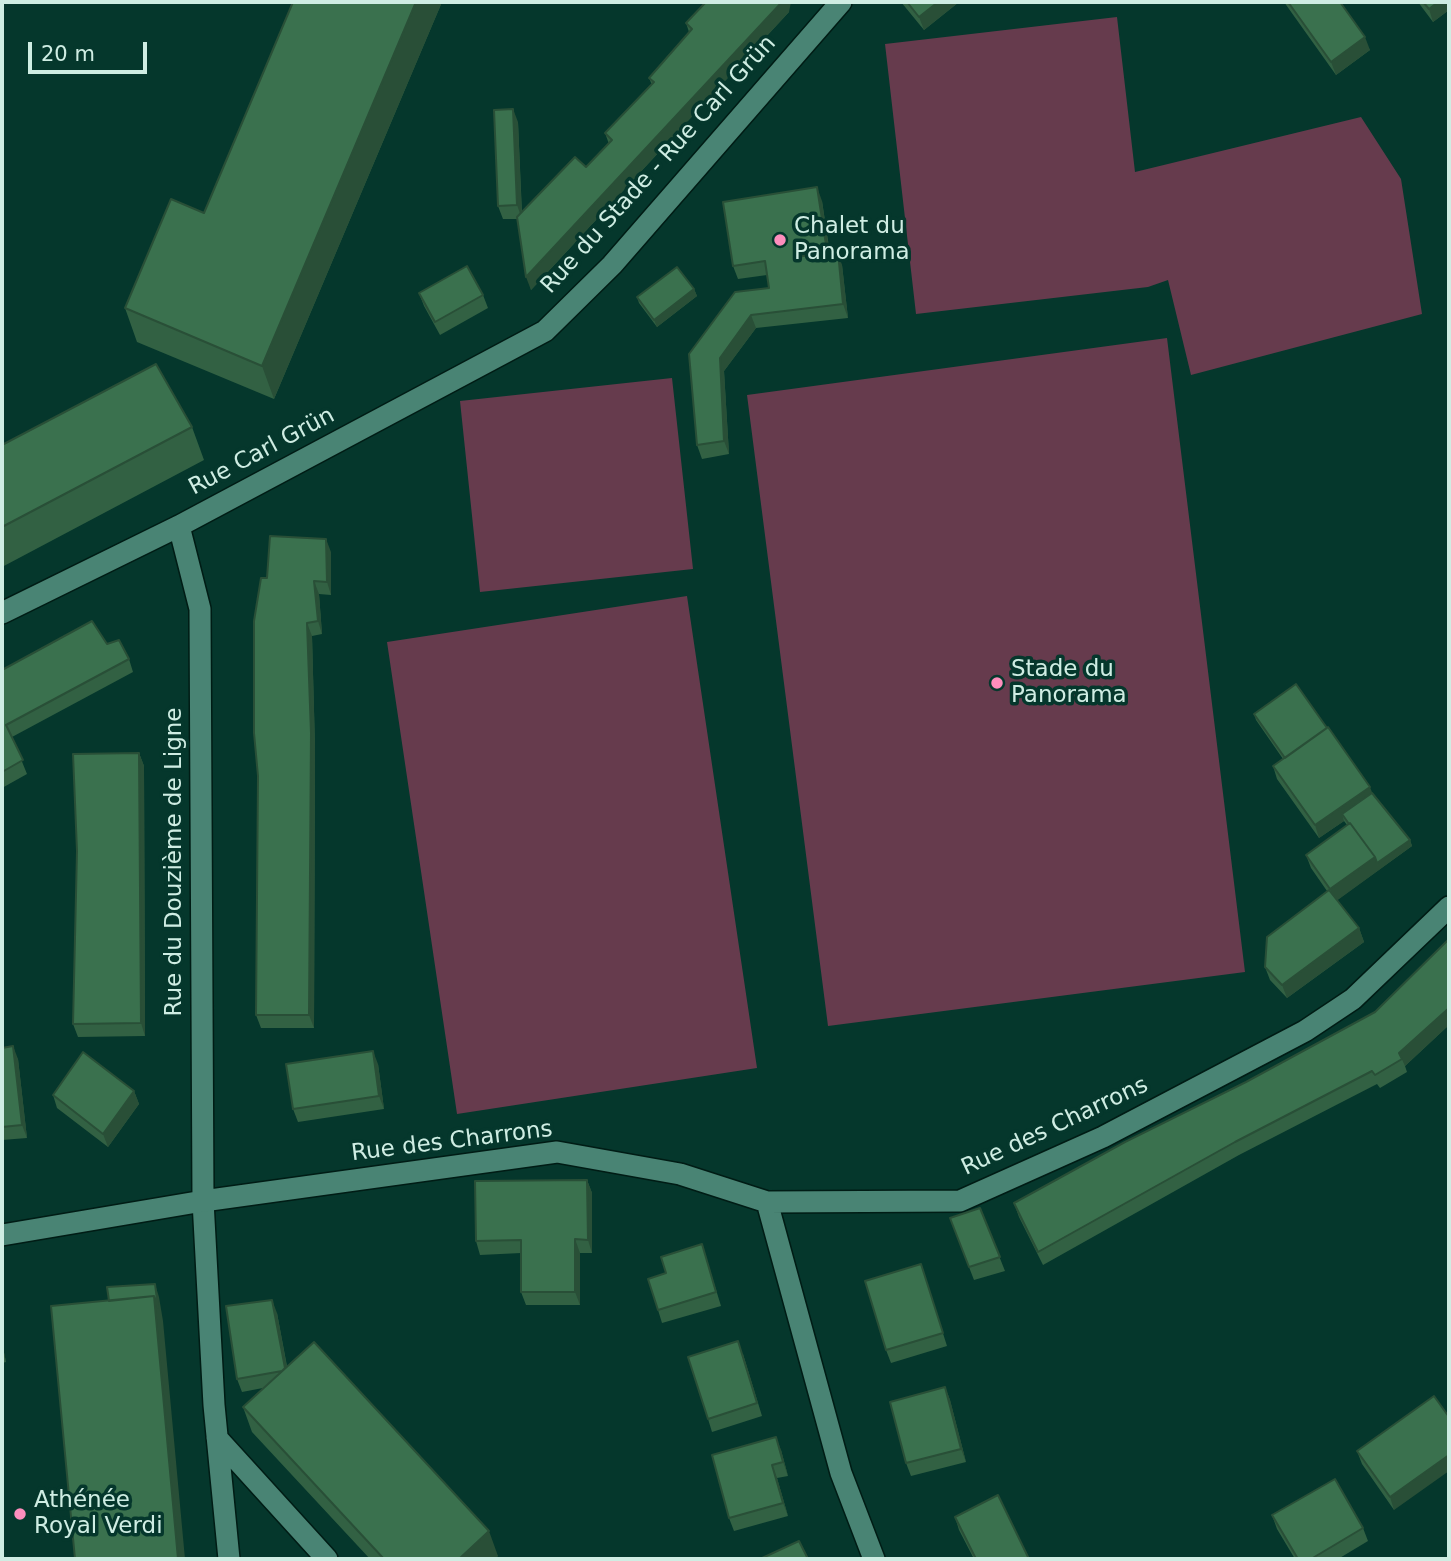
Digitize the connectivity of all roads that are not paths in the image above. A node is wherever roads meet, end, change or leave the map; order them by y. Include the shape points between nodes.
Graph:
1 (834, 4) edge
2 (545, 331) joint
3 (179, 526) junction
4 (2, 614) edge
5 (1449, 907) edge
6 (203, 1201) junction
7 (767, 1202) junction
8 (2, 1235) edge
9 (217, 1438) junction
10 (229, 1559) edge
11 (327, 1559) edge
12 (874, 1559) edge

1 - 2 street, Rue du Stade - Rue Carl Grün via 612,265
2 - 3 street, Rue Carl Grün
3 - 4 street, Rue Carl Grün
3 - 6 street, Rue du Douzième de Ligne via 200,609
5 - 7 street, Rue des Charrons via 1353,999 1305,1031 1103,1136 960,1201
6 - 7 street, Rue des Charrons via 557,1152 680,1174
6 - 8 street, Rue des Charrons
6 - 9 street, Rue du Douzième de Ligne
7 - 12 street via 841,1473
9 - 10 street, Rue du Douzième de Ligne
9 - 11 street

